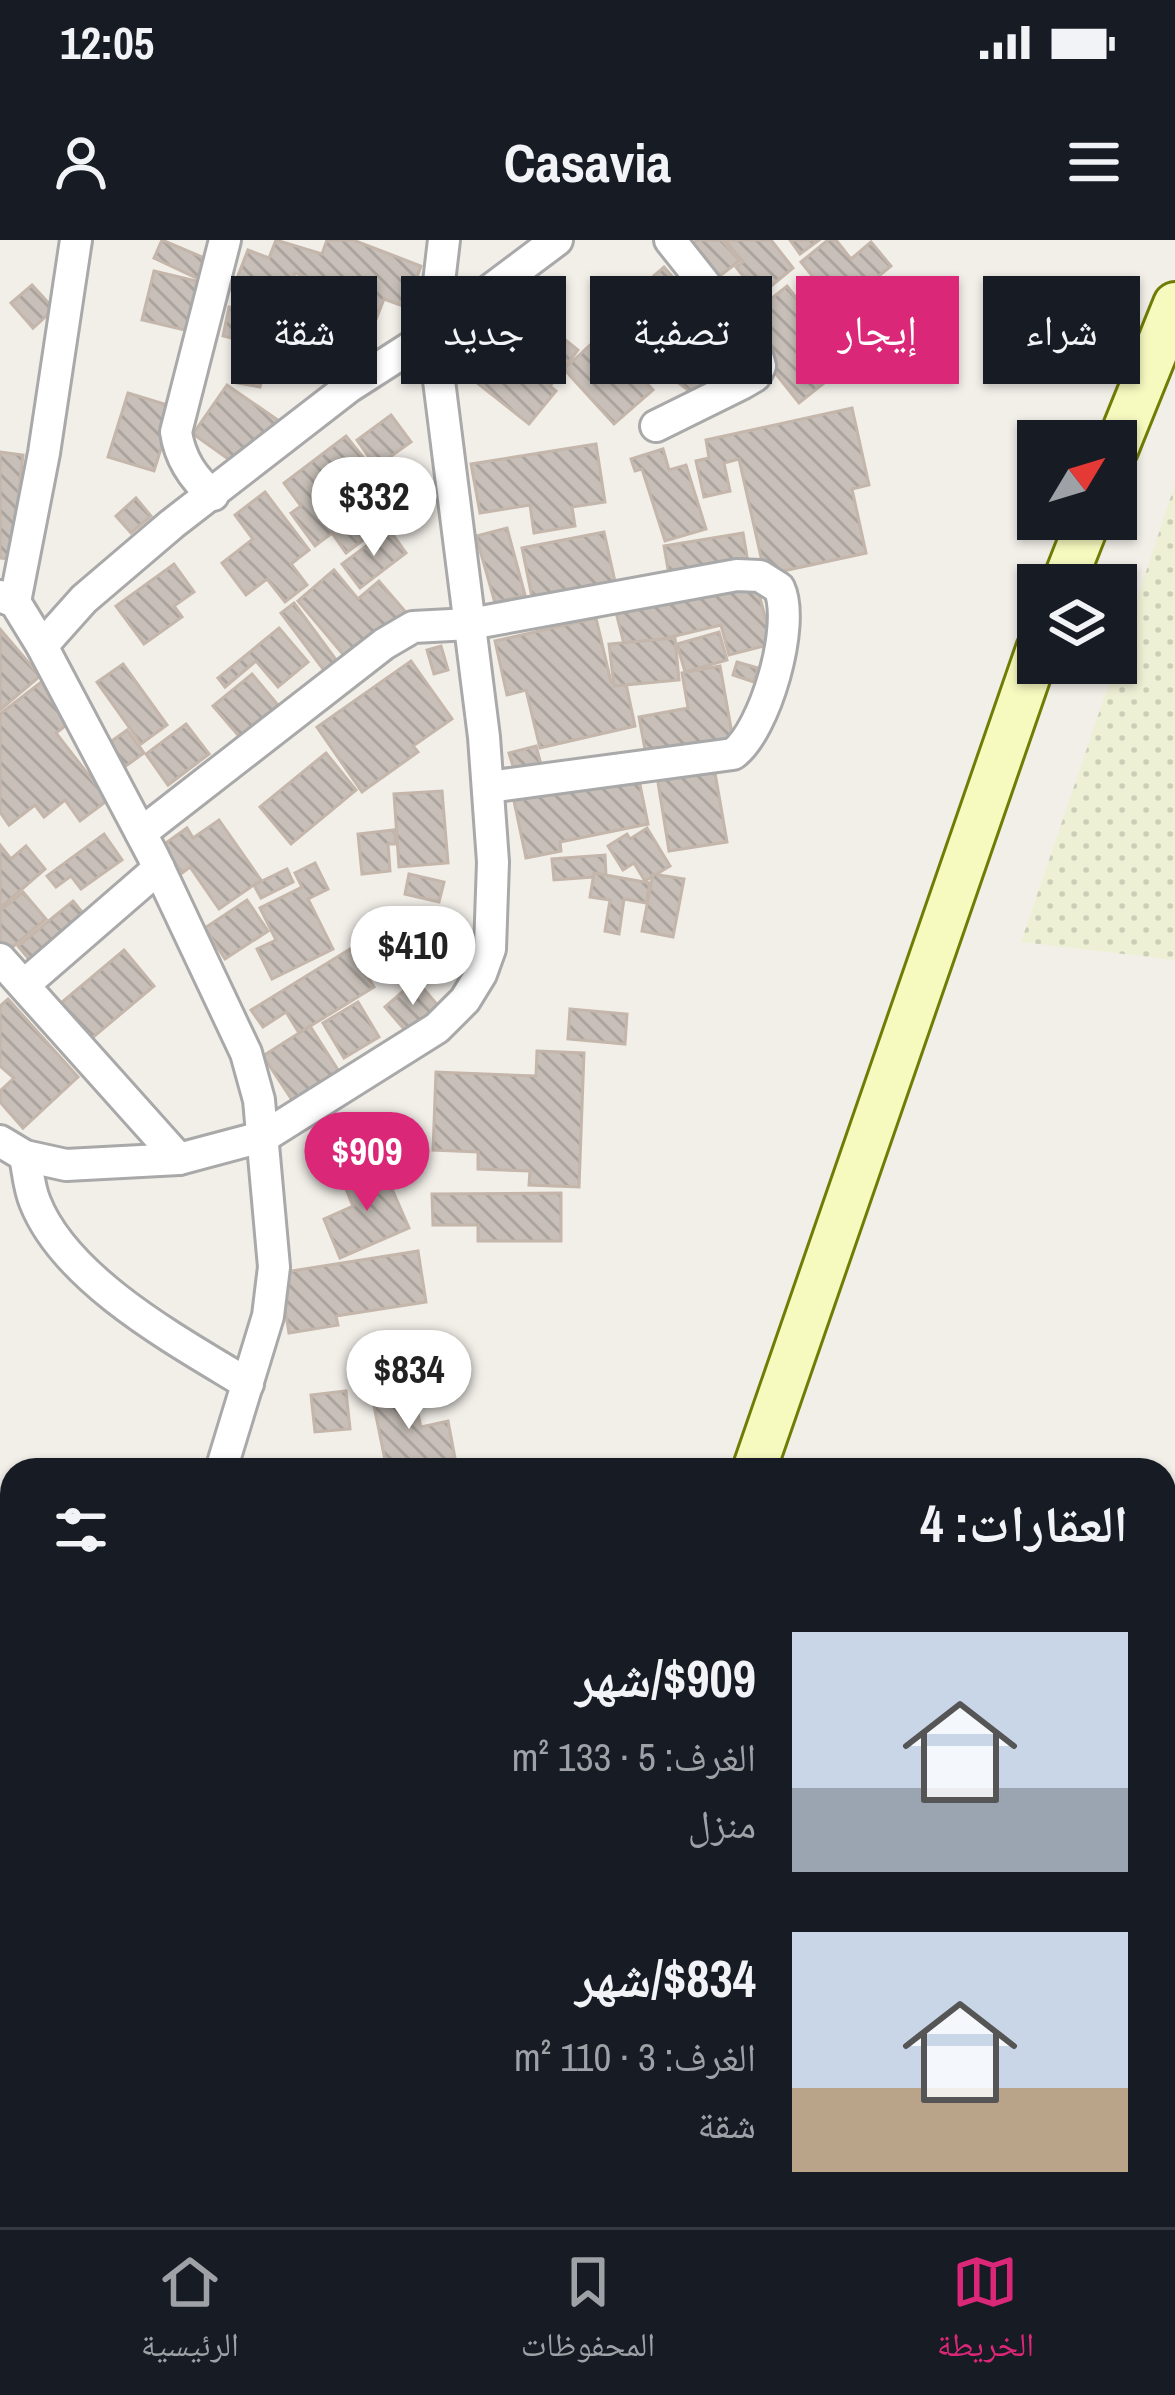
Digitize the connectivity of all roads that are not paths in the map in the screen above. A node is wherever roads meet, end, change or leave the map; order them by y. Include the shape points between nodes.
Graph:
1 (76, 240) edge
2 (225, 240) edge
3 (444, 240) edge
4 (556, 240) edge
5 (670, 240) edge
6 (440, 276) edge
7 (509, 276) edge
8 (1175, 304) edge
9 (401, 354) edge
10 (440, 384) edge
11 (1128, 420) edge
12 (656, 426) dead end
13 (213, 495) junction
14 (8, 599) edge
15 (470, 624) junction
16 (42, 646) junction
17 (1026, 684) edge
18 (488, 787) junction
19 (141, 832) junction
20 (159, 868) junction
21 (0, 959) edge
22 (24, 985) junction
23 (265, 1136) junction
24 (13, 1148) edge
25 (179, 1159) junction
26 (248, 1384) junction
27 (225, 1458) edge
28 (758, 1458) edge

1 - 14 street via 44,453
2 - 13 street via 176,432 188,467
3 - 6 street
4 - 7 street
5 - 12 street via 754,346 760,366 743,383
8 - 11 street
9 - 13 street
10 - 15 street
13 - 16 street via 84,599
14 - 16 street
15 - 18 street
15 - 18 street via 750,574 773,581 785,606 772,677 748,739 733,754
15 - 19 street via 413,627 384,644
16 - 19 street
17 - 28 street
18 - 23 street via 490,949 465,1000 437,1028
19 - 20 street
20 - 22 street
20 - 23 street via 245,1053
21 - 22 street
22 - 25 street
23 - 25 street
23 - 26 street via 274,1268
24 - 25 street via 66,1165
24 - 26 street via 35,1203 79,1264
26 - 27 street

